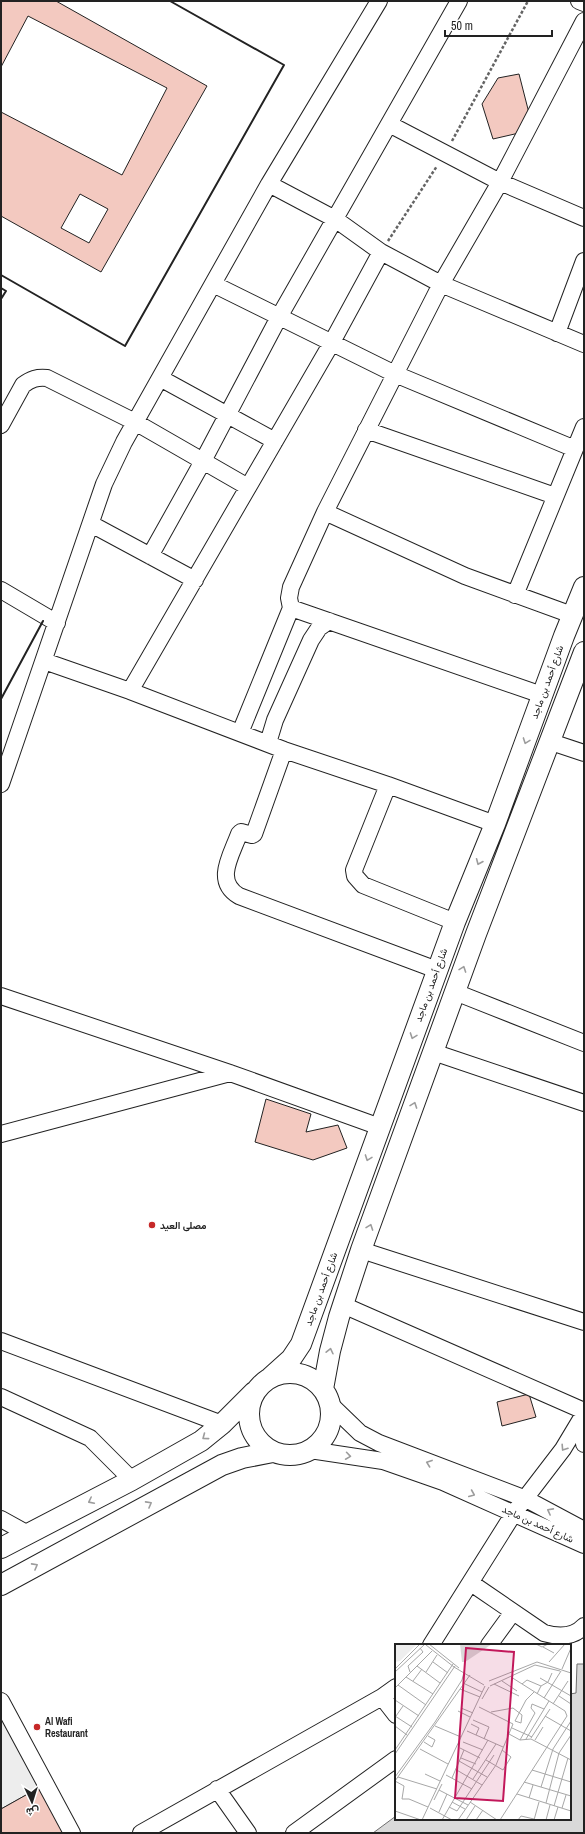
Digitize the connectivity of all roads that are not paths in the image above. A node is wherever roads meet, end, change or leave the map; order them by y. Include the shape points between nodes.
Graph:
1 (379, 1) edge
2 (459, 1) edge
3 (579, 1) edge
4 (584, 3) edge
5 (584, 21) edge
6 (390, 124) junction
7 (500, 182) junction
8 (269, 184) junction
9 (584, 218) edge
10 (335, 219) junction
11 (381, 252) junction
12 (584, 261) edge
13 (213, 284) junction
14 (441, 284) junction
15 (279, 318) junction
16 (557, 333) junction
17 (331, 344) junction
18 (584, 344) edge
19 (395, 374) junction
20 (160, 378) junction
21 (227, 416) junction
22 (135, 422) junction
23 (1, 425) edge
24 (584, 427) edge
25 (366, 430) junction
26 (275, 441) junction
27 (575, 449) junction
28 (203, 461) junction
29 (248, 487) junction
30 (555, 496) junction
31 (325, 512) junction
32 (91, 524) junction
33 (150, 556) junction
34 (195, 580) junction
35 (584, 587) edge
36 (1, 590) edge
37 (514, 595) junction
38 (291, 608) junction
39 (572, 615) junction
40 (328, 620) junction
41 (57, 623) junction
42 (584, 652) edge
43 (44, 661) junction
44 (130, 691) junction
45 (542, 694) junction
46 (240, 733) junction
47 (551, 742) junction
48 (268, 743) junction
49 (284, 750) junction
50 (584, 753) edge
51 (1, 784) edge
52 (388, 785) junction
53 (495, 824) junction
54 (454, 922) junction
55 (437, 970) junction
56 (455, 992) junction
57 (1, 996) edge
58 (584, 1043) edge
59 (433, 1052) junction
60 (230, 1073) junction
61 (584, 1103) edge
62 (380, 1127) junction
63 (1, 1134) edge
64 (361, 1250) junction
65 (343, 1305) junction
66 (584, 1322) edge
67 (1, 1341) edge
68 (271, 1376) junction
69 (254, 1392) junction
70 (1, 1397) edge
71 (327, 1397) junction
72 (584, 1411) edge
73 (584, 1414) edge
74 (222, 1424) junction
75 (584, 1435) edge
76 (584, 1444) edge
77 (310, 1450) junction
78 (273, 1452) junction
79 (132, 1480) junction
80 (526, 1499) junction
81 (514, 1513) junction
82 (1, 1519) edge
83 (584, 1530) edge
84 (28, 1534) junction
85 (584, 1545) edge
86 (1, 1548) edge
87 (471, 1583) junction
88 (1, 1584) edge
89 (513, 1612) junction
90 (584, 1626) edge
91 (432, 1644) edge
92 (490, 1644) edge
93 (395, 1688) edge
94 (382, 1697) junction
95 (1, 1701) edge
96 (395, 1714) edge
97 (395, 1760) edge
98 (218, 1789) junction
99 (72, 1833) edge
100 (141, 1833) edge
101 (248, 1833) edge
102 (294, 1833) edge

1 - 8 street
2 - 6 street
3 - 4 street
5 - 7 street
6 - 7 street
6 - 10 street
7 - 9 street
7 - 14 street
8 - 10 street
8 - 13 street
10 - 11 street
10 - 15 street
11 - 14 street
11 - 17 street
12 - 16 street
13 - 15 street
13 - 20 street
14 - 16 street
14 - 19 street
15 - 17 street
15 - 21 street
16 - 18 street
17 - 19 street
17 - 26 street
19 - 25 street
19 - 27 street
20 - 21 street
20 - 22 street
21 - 26 street
21 - 28 street
22 - 23 street via 47,378 38,378 23,385
22 - 28 street
22 - 32 street via 104,484
24 - 27 street
25 - 30 street
25 - 31 street
26 - 29 street
27 - 30 street
28 - 29 street
28 - 33 street
29 - 34 street
30 - 37 street
31 - 37 street via 465,576
31 - 38 street via 291,587
32 - 33 street
32 - 41 street
33 - 34 street
34 - 44 street
35 - 39 main road, شارع أحمد بن ماجد
36 - 41 street
37 - 39 street
38 - 40 street
38 - 46 street
39 - 45 main road, شارع أحمد بن ماجد
40 - 45 street
40 - 48 street via 311,640 275,720
41 - 43 street
42 - 47 main road
43 - 44 street
43 - 51 street
44 - 46 street
45 -> 53 main road, شارع أحمد بن ماجد
46 - 48 street
47 - 50 street
56 -> 47 main road
48 - 49 street
49 - 52 street
49 - 55 street via 254,834 239,834 225,872 230,890 239,896
52 - 53 street
52 - 54 street via 354,870 355,876 363,885
53 -> 54 main road, شارع أحمد بن ماجد
54 - 55 main road, شارع أحمد بن ماجد
55 -> 62 main road, شارع أحمد بن ماجد
56 - 58 street
56 - 59 main road
57 - 60 street
59 - 61 street
64 -> 59 main road
60 - 62 street
60 - 63 street
62 -> 68 main road, شارع أحمد بن ماجد via 301,1344 292,1359
64 - 65 main road
64 - 66 street
71 -> 65 main road via 330,1351
65 - 72 street
67 - 74 street
68 - 69 main road
68 - 71 main road via 285,1372 299,1373 313,1379
69 - 74 main road
69 - 78 main road via 248,1406 248,1420 261,1444
70 - 79 street via 90,1438
71 - 77 main road via 331,1418 328,1431
80 -> 71 street, شارع أحمد بن ماجد via 379,1443 360,1433
73 -> 80 street via 563,1449
74 -> 79 main road via 201,1441
75 - 76 street
77 - 78 main road via 292,1455
77 -> 81 street, شارع أحمد بن ماجد via 383,1461 443,1482
88 -> 78 main road via 222,1465
79 -> 84 main road
80 - 81 street
83 -> 80 street, شارع أحمد بن ماجد
81 - 85 street, شارع أحمد بن ماجد
81 - 87 street
82 - 84 street
84 - 86 main road
87 - 89 street
87 - 91 street
89 - 90 street via 544,1633 556,1637 572,1634
89 - 92 street
93 - 94 street
94 - 96 street
94 - 98 street
95 - 99 street
97 - 102 street
98 - 100 street
98 - 101 street

